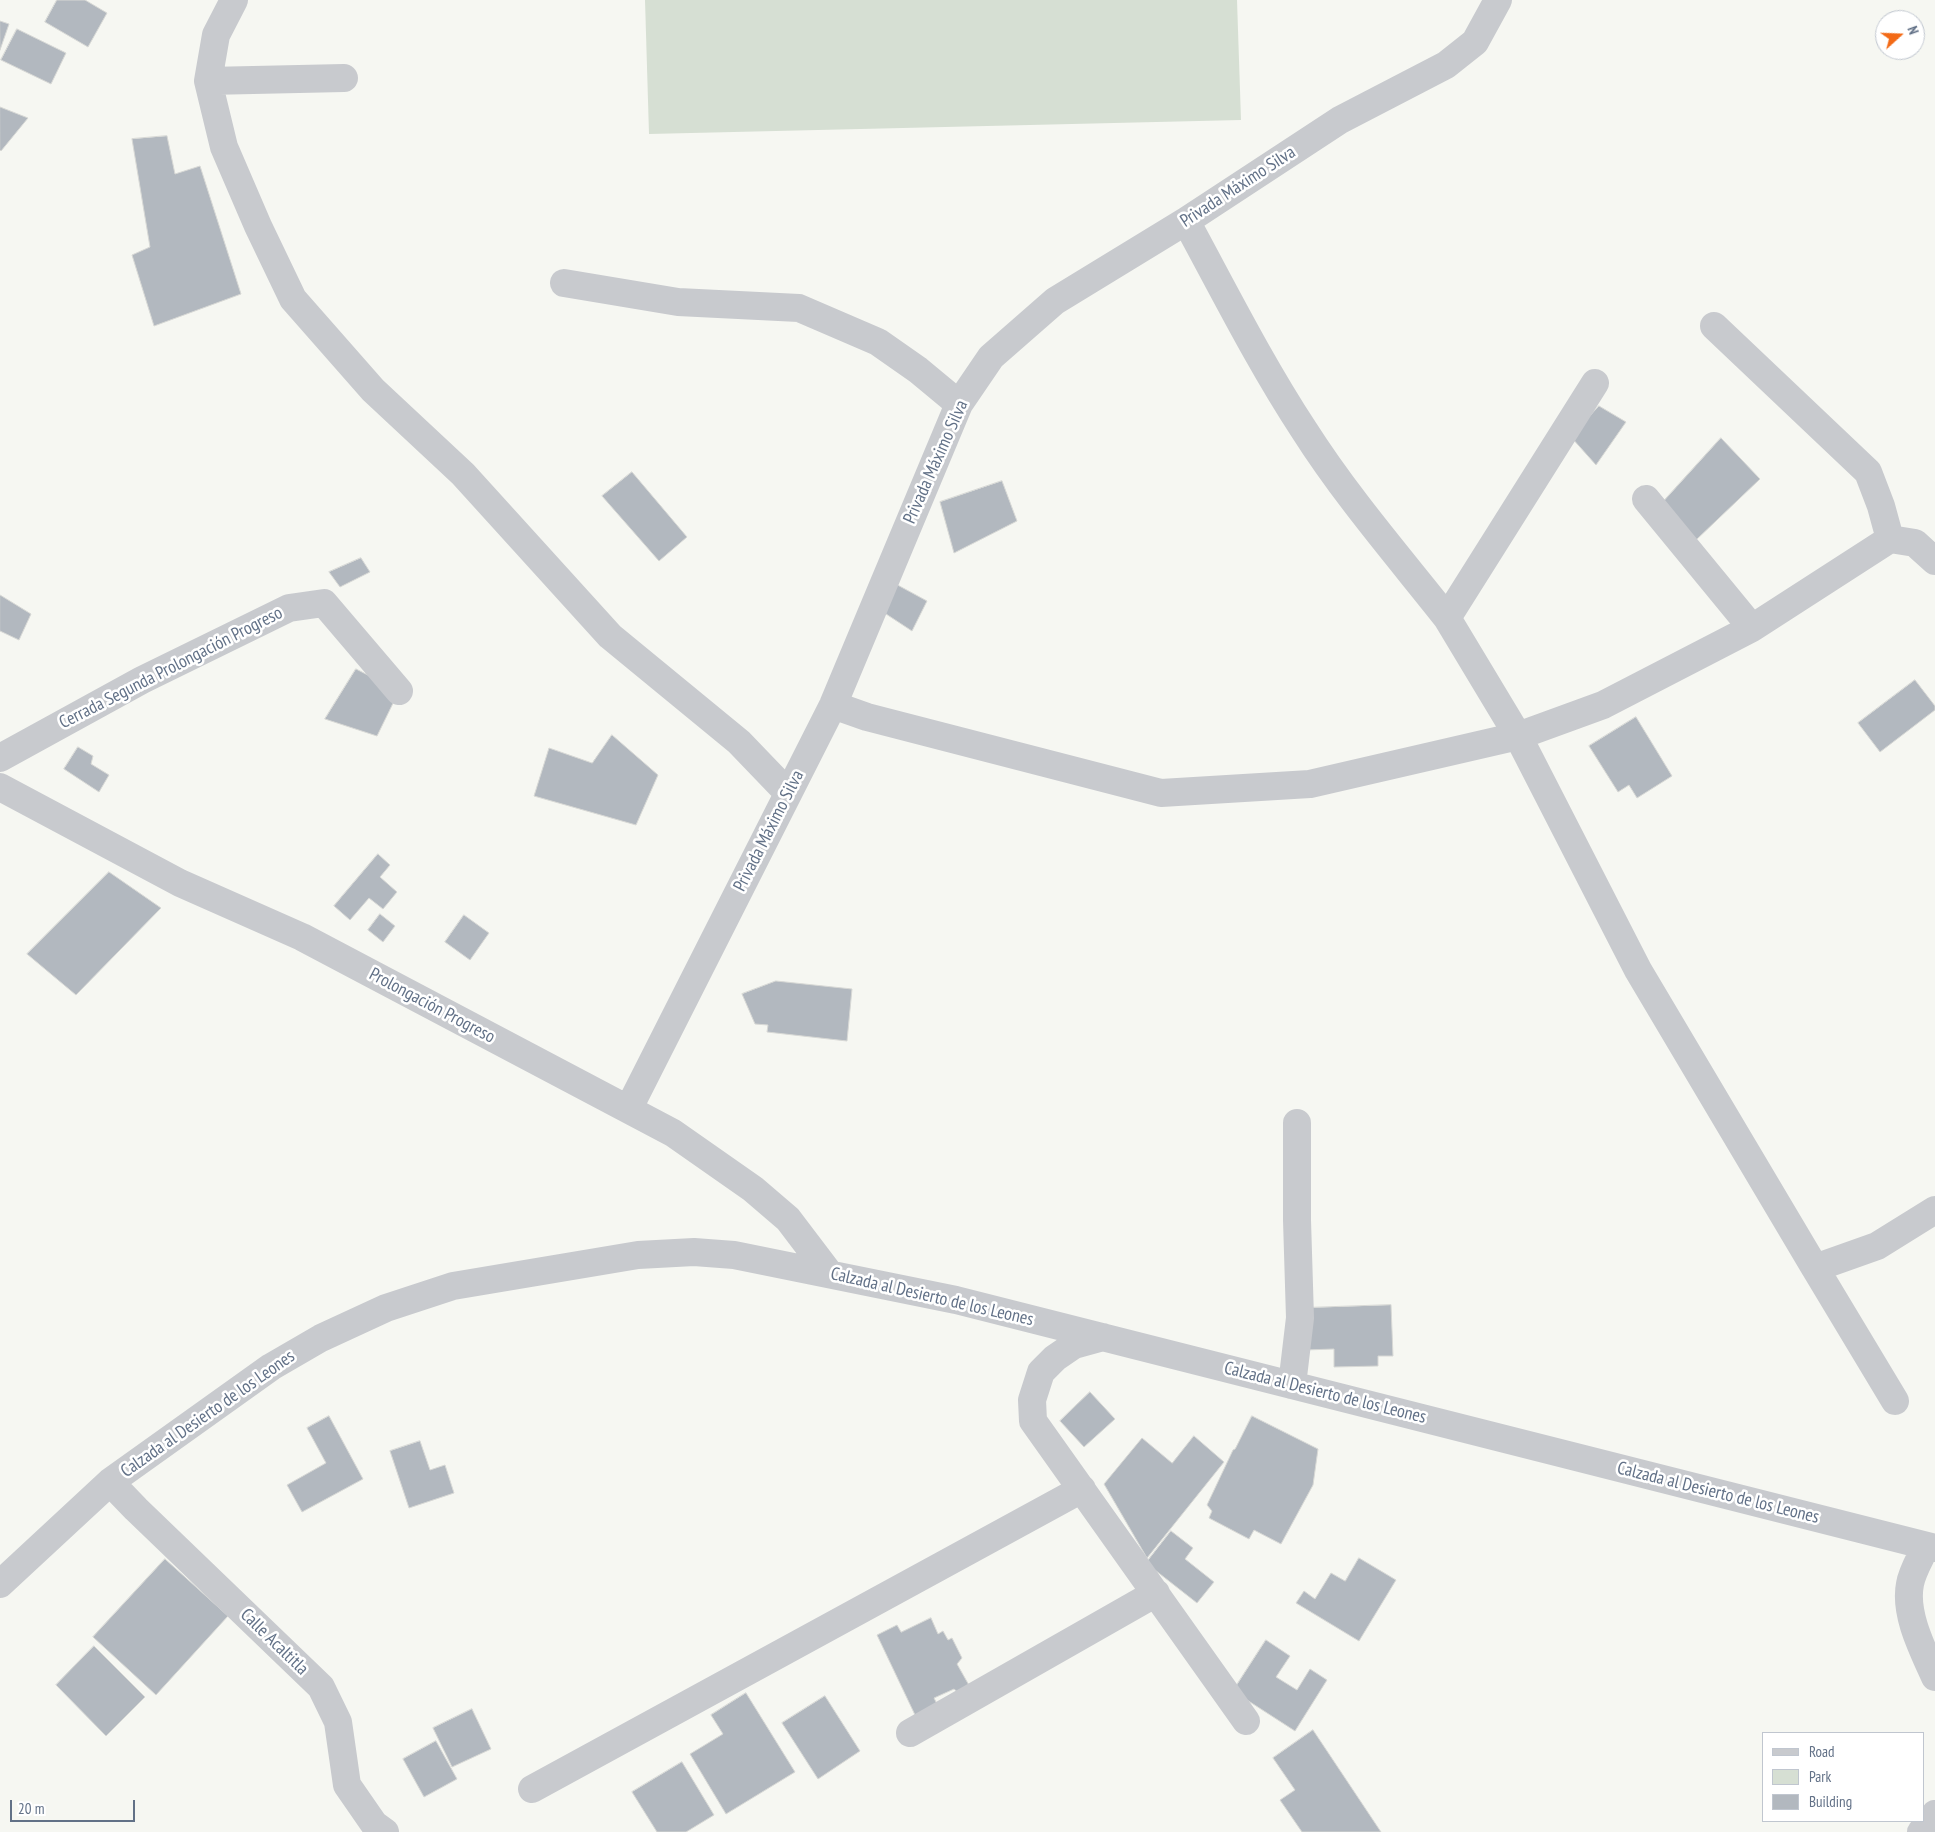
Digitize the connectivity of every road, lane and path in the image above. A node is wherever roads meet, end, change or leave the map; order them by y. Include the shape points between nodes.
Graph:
1 (234, 0) edge
2 (1498, 0) edge
3 (344, 78) dead end
4 (208, 81) junction
5 (1186, 221) junction
6 (564, 283) dead end
7 (1714, 326) dead end
8 (1595, 383) dead end
9 (959, 404) junction
10 (1646, 498) dead end
11 (1890, 539) junction
12 (1935, 561) edge
13 (1447, 618) junction
14 (1752, 628) junction
15 (399, 691) dead end
16 (833, 705) junction
17 (1518, 736) junction
18 (0, 758) edge
19 (0, 788) edge
20 (788, 793) junction
21 (628, 1108) junction
22 (1297, 1123) dead end
23 (1935, 1210) edge
24 (1816, 1268) junction
25 (829, 1273) junction
26 (1103, 1337) junction
27 (1292, 1385) junction
28 (1896, 1401) dead end
29 (110, 1482) junction
30 (1082, 1489) junction
31 (1932, 1548) edge
32 (0, 1584) edge
33 (1156, 1593) junction
34 (1935, 1677) edge
35 (1246, 1721) dead end
36 (910, 1733) dead end
37 (532, 1789) dead end
38 (1935, 1814) edge
39 (385, 1832) edge
40 (1921, 1832) edge

1 - 4 street via 216,35
2 - 5 street, Privada Máximo Silva via 1475,42 1446,65 1340,120
3 - 4 street
4 - 20 street via 224,147 293,299 373,390 464,474 610,636 740,742
5 - 9 street, Privada Máximo Silva via 1055,301 991,357
5 - 13 street via 1252,343 1304,430 1359,507
6 - 9 street via 678,302 799,308 878,342
7 - 11 street via 1868,472
8 - 13 street
9 - 16 street, Privada Máximo Silva
10 - 14 street
11 - 12 street via 1915,543
11 - 14 street
13 - 17 street
14 - 17 street via 1603,705
15 - 18 street, Cerrada Segunda Prolongación Progreso via 324,603 289,608 142,680
16 - 17 street via 867,717 1161,794 1310,784
16 - 20 street, Privada Máximo Silva
17 - 24 street via 1638,970
19 - 21 street, Prolongación Progreso via 180,883 302,938
20 - 21 street, Privada Máximo Silva
21 - 25 street, Prolongación Progreso via 674,1133 753,1189 788,1219
22 - 27 street via 1300,1318
23 - 24 street via 1877,1246
24 - 28 street
25 - 26 street, Calzada al Desierto de los Leones via 956,1300
25 - 29 street, Calzada al Desierto de los Leones via 734,1255 694,1252 638,1255 453,1286 386,1308 321,1338 271,1367
26 - 27 street, Calzada al Desierto de los Leones
26 - 30 street via 1074,1345 1055,1358 1041,1372 1032,1400 1033,1421
27 - 31 street, Calzada al Desierto de los Leones
29 - 32 street, Calzada al Desierto de los Leones
29 - 39 street, Calle Acaltitla via 321,1687 338,1722 347,1785 374,1824
30 - 33 street
30 - 37 street
31 - 34 street via 1925,1548 1910,1583 1910,1606 1918,1640
33 - 35 street
33 - 36 street
38 - 40 street

